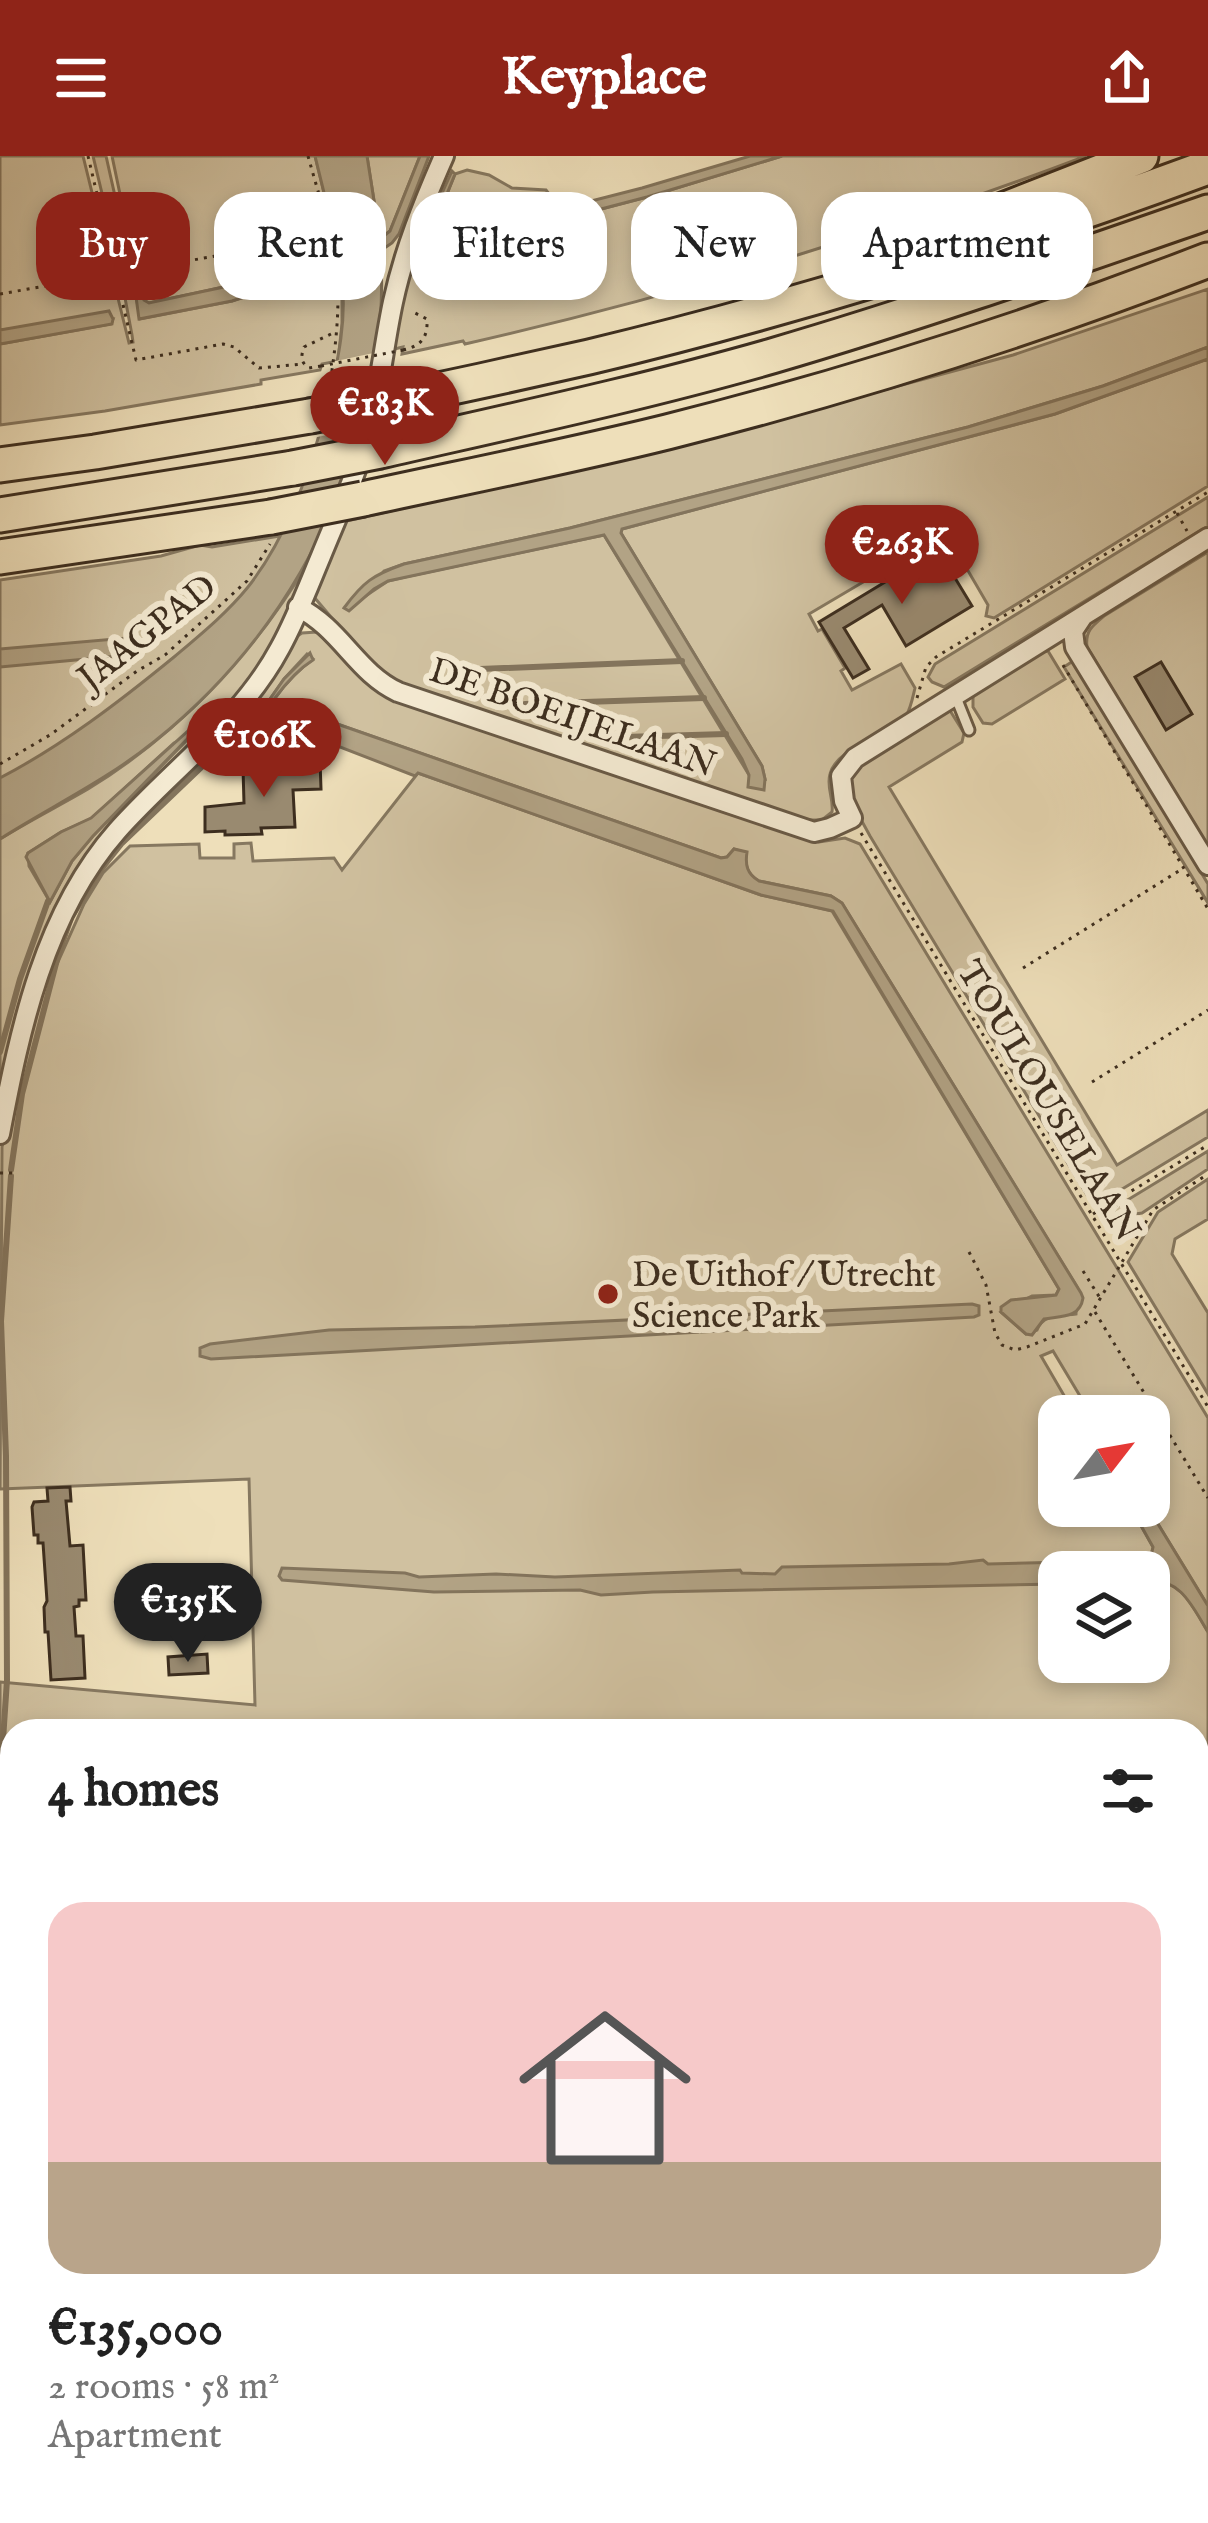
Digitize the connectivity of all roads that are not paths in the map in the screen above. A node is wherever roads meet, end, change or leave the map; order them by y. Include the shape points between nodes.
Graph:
1 (444, 156) edge
2 (1141, 156) edge
3 (1208, 167) edge
4 (1208, 212) edge
5 (1208, 260) edge
6 (712, 325) junction
7 (0, 465) edge
8 (0, 514) edge
9 (1208, 538) edge
10 (0, 557) edge
11 (298, 607) junction
12 (1086, 612) junction
13 (957, 699) junction
14 (971, 713) dead end
15 (969, 730) dead end
16 (1208, 865) edge
17 (0, 1134) edge

1 - 11 street via 403,262 369,431
2 - 6 highway
3 - 6 highway
4 - 8 highway, bridge via 990,288 633,393 293,468
5 - 10 highway, bridge via 1007,332 663,433 363,499 273,527
6 - 7 highway, bridge via 392,400
9 - 12 street
11 - 13 street, DE BOEIJELAAN via 398,692 814,832 852,818 841,788 846,766
11 - 17 street via 236,711 119,828 74,889 35,989
12 - 13 street
12 - 16 street via 1073,631 1079,655
13 - 14 lane
13 - 15 lane

